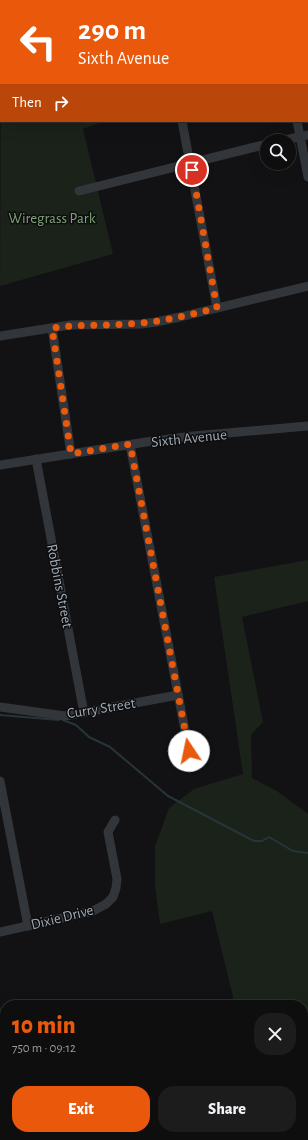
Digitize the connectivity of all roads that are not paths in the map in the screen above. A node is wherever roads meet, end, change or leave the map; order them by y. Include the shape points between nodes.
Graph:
1 (182, 122) edge
2 (297, 122) edge
3 (304, 136) edge
4 (260, 146) edge
5 (190, 163) junction
6 (308, 177) edge
7 (79, 191) dead end
8 (308, 286) edge
9 (217, 308) junction
10 (52, 328) junction
11 (0, 336) edge
12 (308, 426) edge
13 (130, 444) junction
14 (71, 454) junction
15 (36, 460) junction
16 (0, 465) edge
17 (178, 695) junction
18 (0, 708) edge
19 (84, 713) junction
20 (189, 751) dead end
21 (0, 781) edge
22 (115, 820) dead end
23 (28, 926) junction
24 (0, 932) edge

1 - 5 street
2 - 3 street
3 - 6 street
4 - 5 street
5 - 7 street
5 - 9 street
8 - 9 street
9 - 10 street via 141,324
10 - 11 street
10 - 14 street
12 - 13 street, Sixth Avenue
13 - 14 street, Sixth Avenue
13 - 17 street
14 - 15 street, Sixth Avenue
15 - 16 street, Sixth Avenue
15 - 19 street, Robbins Street
17 - 19 street, Curry Street
17 - 20 street
18 - 19 street, Curry Street via 65,716
21 - 23 street
22 - 23 street, Dixie Drive via 108,832 117,879 110,901 98,909
23 - 24 street, Dixie Drive

